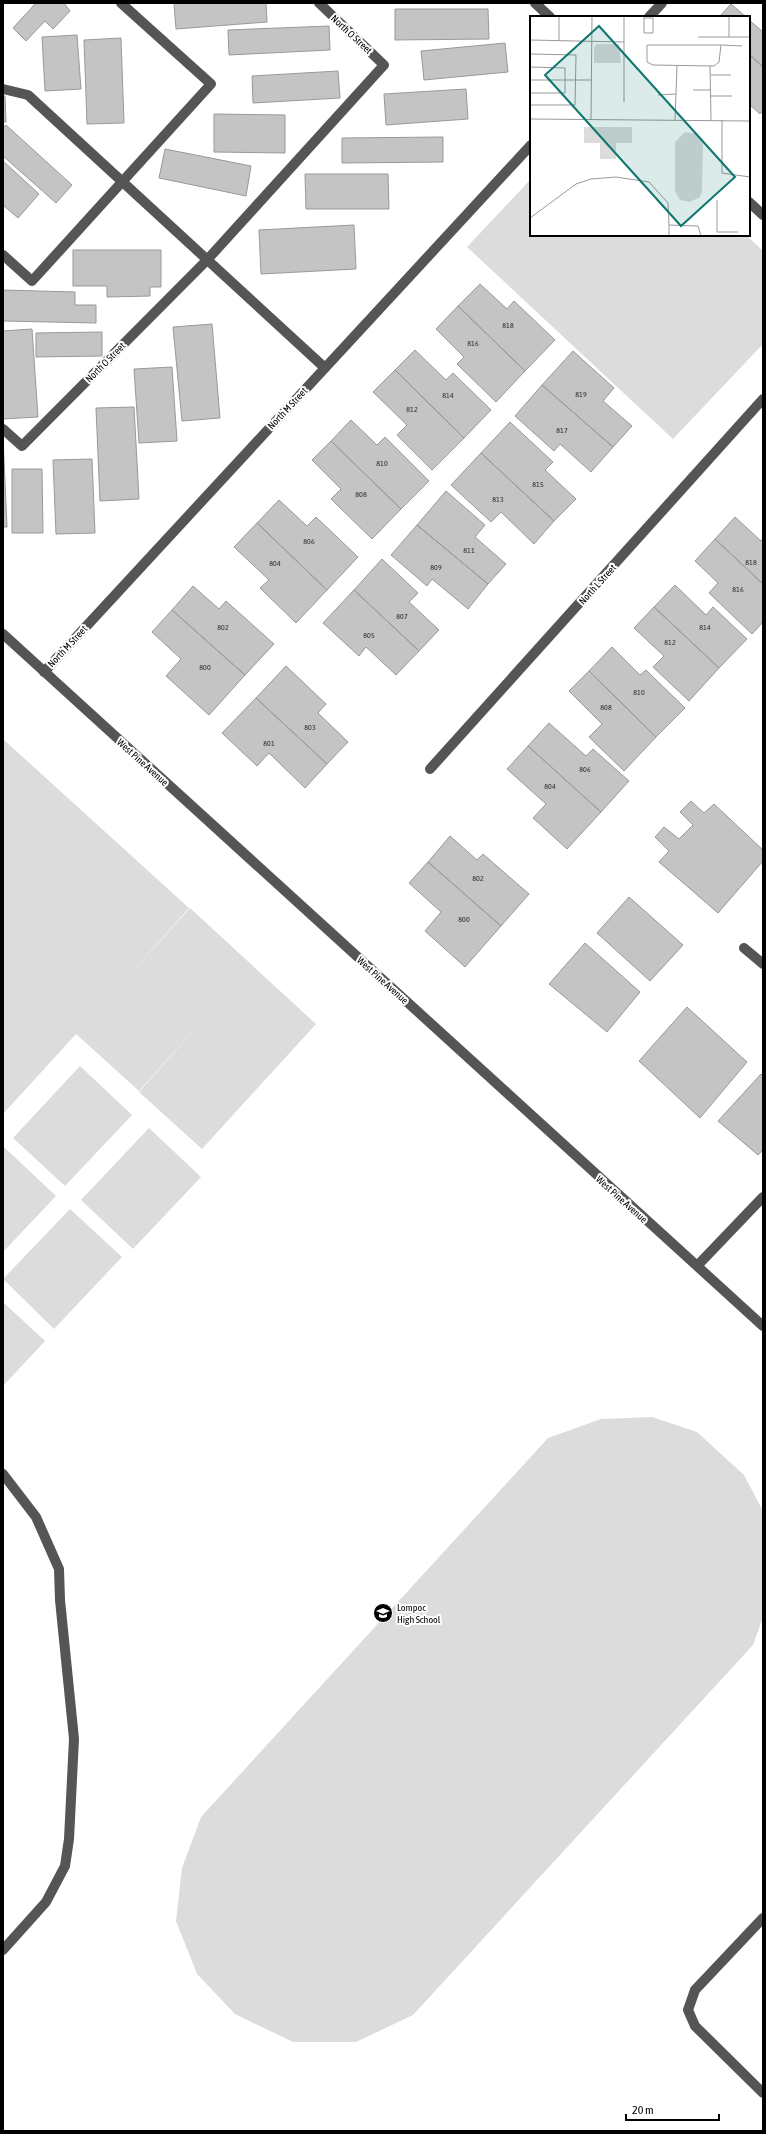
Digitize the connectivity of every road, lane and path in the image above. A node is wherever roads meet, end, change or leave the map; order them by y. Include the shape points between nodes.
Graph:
1 (121, 3) edge
2 (319, 3) edge
3 (535, 3) edge
4 (662, 3) edge
5 (549, 16) edge
6 (650, 16) edge
7 (3, 89) edge
8 (530, 146) edge
9 (122, 182) junction
10 (750, 203) edge
11 (763, 215) edge
12 (3, 255) edge
13 (207, 260) junction
14 (325, 368) junction
15 (763, 399) edge
16 (3, 429) edge
17 (3, 634) edge
18 (44, 672) junction
19 (430, 769) dead end
20 (744, 948) dead end
21 (763, 964) edge
22 (763, 1197) edge
23 (697, 1266) junction
24 (763, 1326) edge
25 (3, 1474) edge
26 (763, 1918) edge
27 (3, 1950) edge
28 (763, 2093) edge

1 - 9 street via 211,84
2 - 13 street, North O Street via 384,65
3 - 5 street
4 - 6 street
7 - 9 street via 28,95
8 - 14 street, North M Street
9 - 12 street via 32,281
9 - 13 street
10 - 11 street
13 - 14 street
13 - 16 street, North O Street via 22,446
14 - 18 street, North M Street
15 - 19 street, North L Street
17 - 18 street, West Pine Avenue
18 - 23 street, West Pine Avenue
20 - 21 street
22 - 23 street
23 - 24 street, West Pine Avenue
25 - 27 street via 36,1517 59,1569 74,1739 69,1839 65,1866 46,1902
26 - 28 street via 695,1990 688,2010 695,2026

